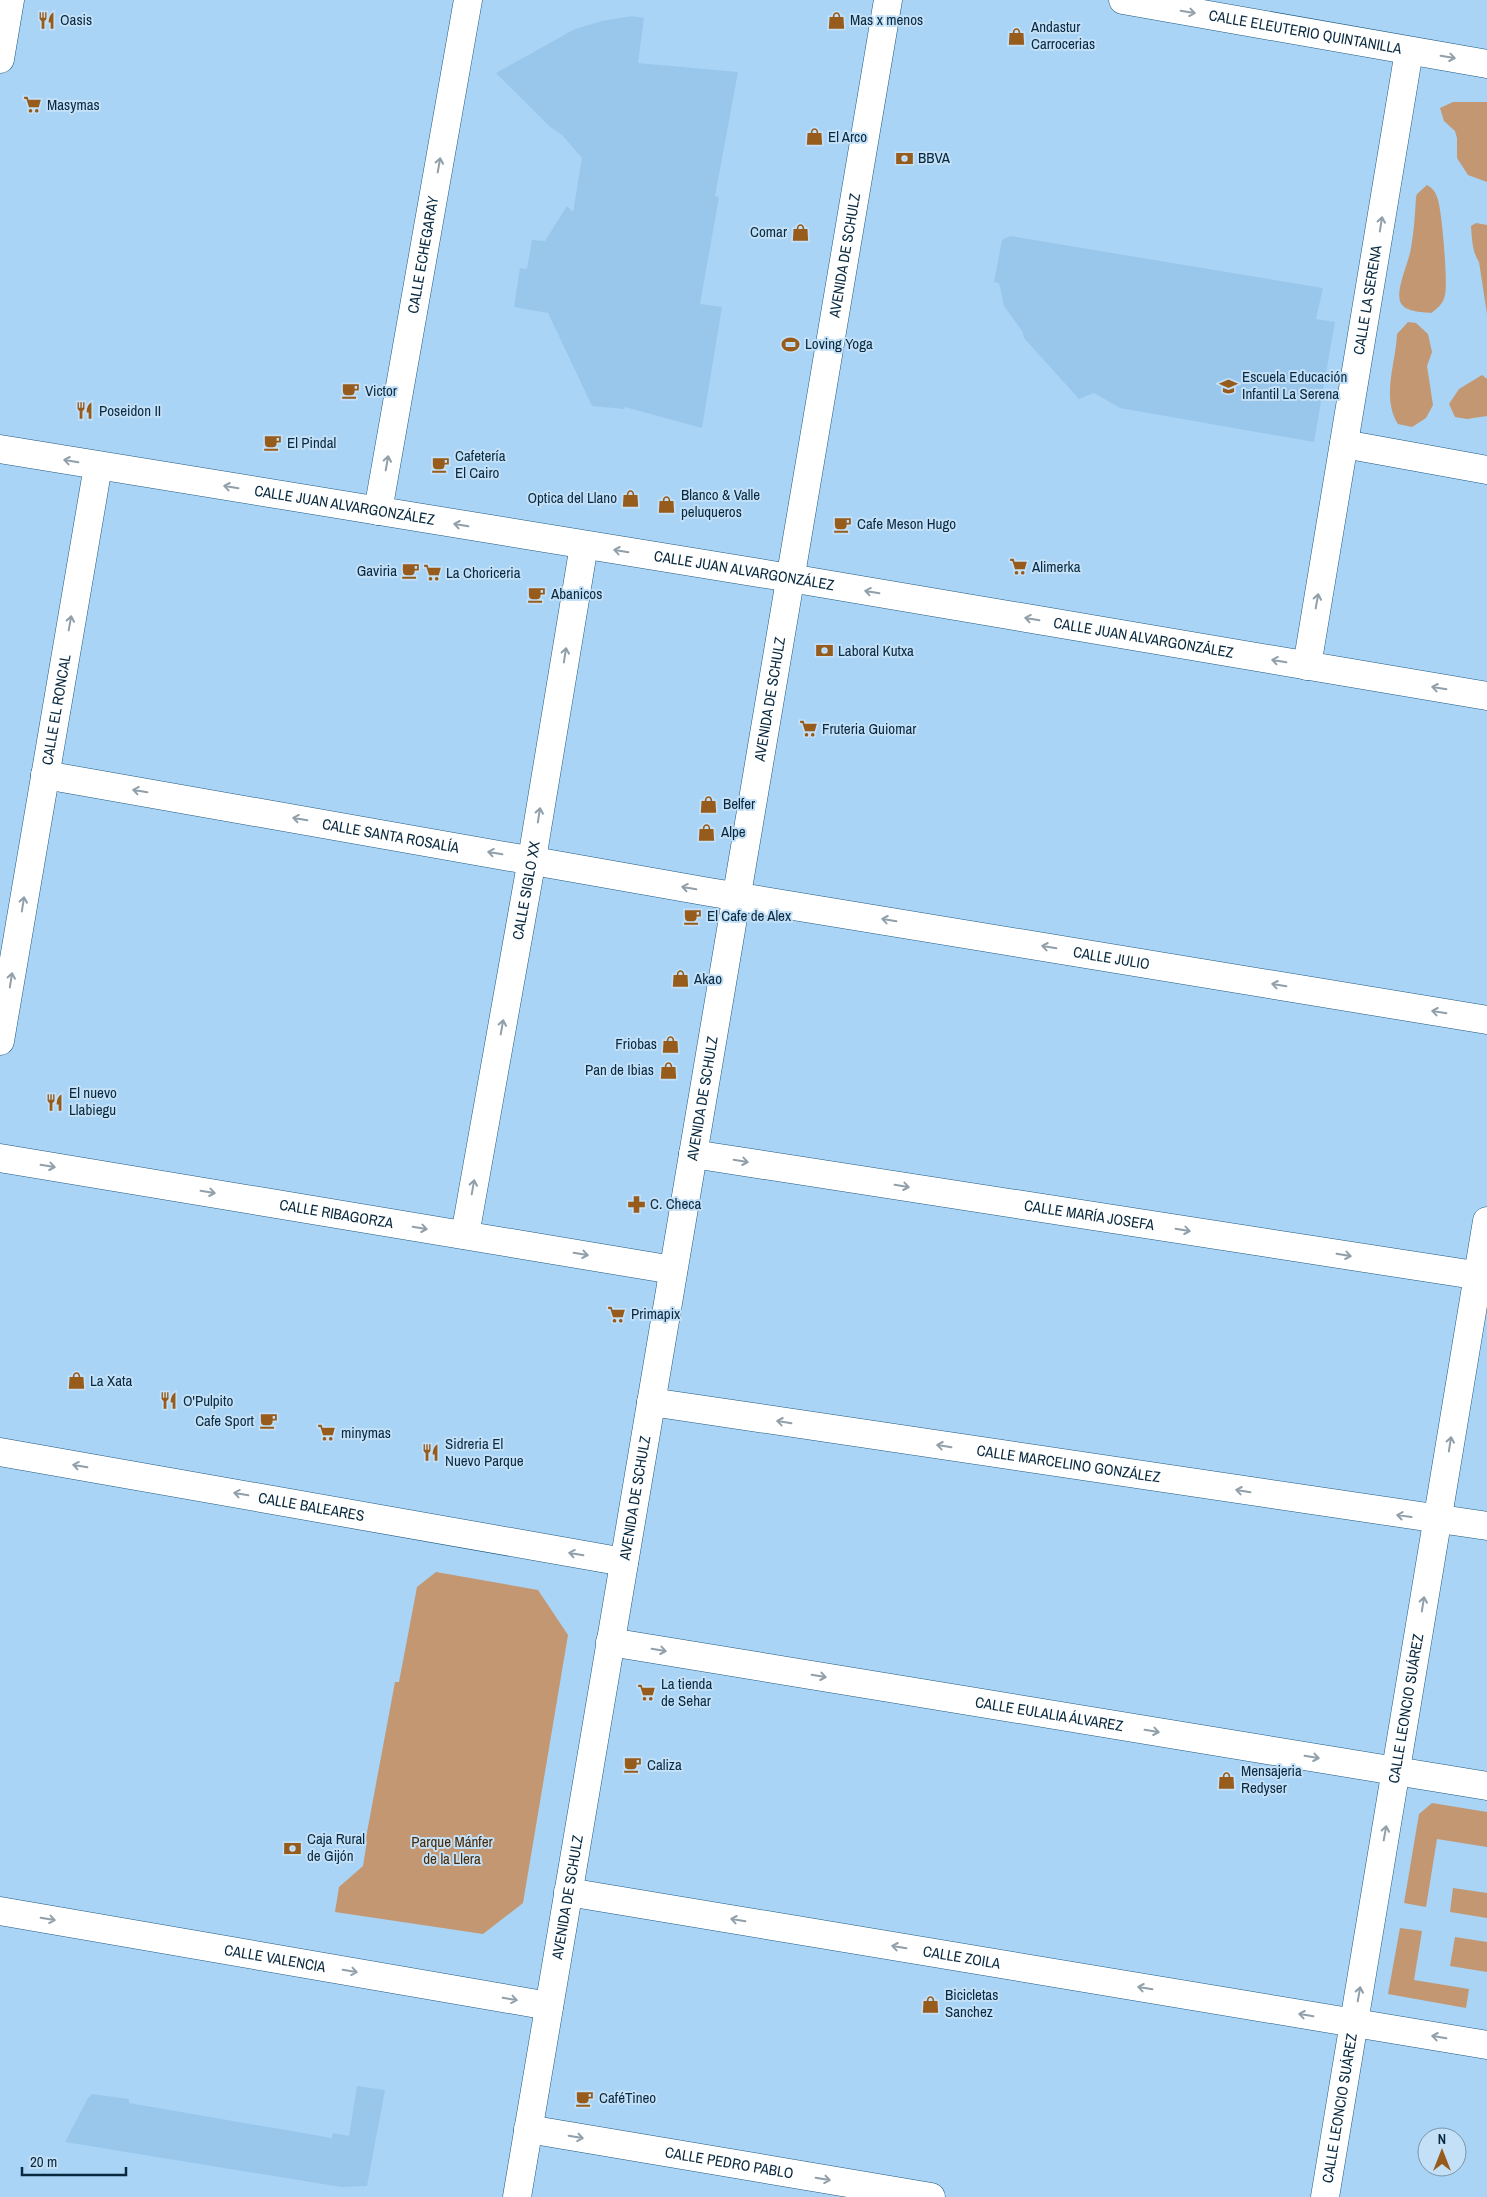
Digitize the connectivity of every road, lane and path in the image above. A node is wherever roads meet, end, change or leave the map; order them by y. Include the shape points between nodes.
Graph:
1 (10, 0) edge
2 (468, 0) edge
3 (888, 0) edge
4 (1123, 0) edge
5 (1410, 51) junction
6 (0, 59) edge
7 (1487, 64) edge
8 (1344, 444) junction
9 (0, 449) edge
10 (98, 466) junction
11 (1487, 470) edge
12 (378, 511) junction
13 (584, 545) junction
14 (790, 578) junction
15 (1307, 666) junction
16 (1487, 696) edge
17 (45, 775) junction
18 (532, 859) junction
19 (737, 896) junction
20 (8, 951) edge
21 (1487, 1020) edge
22 (0, 1041) edge
23 (693, 1154) junction
24 (0, 1158) edge
25 (1487, 1221) edge
26 (465, 1235) junction
27 (674, 1270) junction
28 (1482, 1276) edge
29 (651, 1402) junction
30 (0, 1452) edge
31 (1437, 1520) junction
32 (1487, 1526) edge
33 (624, 1562) junction
34 (610, 1642) junction
35 (1396, 1771) junction
36 (1487, 1786) edge
37 (568, 1892) junction
38 (0, 1911) edge
39 (549, 2006) junction
40 (1354, 2023) junction
41 (1487, 2045) edge
42 (528, 2129) junction
43 (517, 2197) edge
44 (931, 2197) edge
45 (1325, 2197) edge

1 - 6 street
12 -> 2 street, CALLE ECHEGARAY
3 - 14 street, AVENIDA DE SCHULZ
4 -> 5 street, CALLE ELEUTERIO QUINTANILLA
5 -> 7 street, CALLE ELEUTERIO QUINTANILLA
8 -> 5 street, CALLE LA SERENA
8 - 11 street
15 -> 8 street, CALLE LA SERENA
10 -> 9 street, CALLE JUAN ALVARGONZÁLEZ
12 -> 10 street, CALLE JUAN ALVARGONZÁLEZ
17 -> 10 street, CALLE EL RONCAL
13 -> 12 street, CALLE JUAN ALVARGONZÁLEZ
14 -> 13 street, CALLE JUAN ALVARGONZÁLEZ
18 -> 13 street, CALLE SIGLO XX
15 -> 14 street, CALLE JUAN ALVARGONZÁLEZ
14 - 19 street, AVENIDA DE SCHULZ
16 -> 15 street, CALLE JUAN ALVARGONZÁLEZ
18 -> 17 street, CALLE SANTA ROSALÍA
20 -> 17 street, CALLE EL RONCAL
19 -> 18 street, CALLE SANTA ROSALÍA
26 -> 18 street, CALLE SIGLO XX
21 -> 19 street, CALLE JULIO
19 - 23 street, AVENIDA DE SCHULZ
22 -> 20 street, CALLE EL RONCAL
23 - 27 street, AVENIDA DE SCHULZ
23 -> 28 street, CALLE MARÍA JOSEFA
24 -> 26 street, CALLE RIBAGORZA
25 - 28 street, CALLE LEONCIO SUÁREZ
26 -> 27 street, CALLE RIBAGORZA
27 - 29 street, AVENIDA DE SCHULZ
31 -> 28 street, CALLE LEONCIO SUÁREZ
31 -> 29 street, CALLE MARCELINO GONZÁLEZ
29 - 33 street, AVENIDA DE SCHULZ
33 -> 30 street, CALLE BALEARES
31 - 32 street, CALLE MARCELINO GONZÁLEZ
35 -> 31 street, CALLE LEONCIO SUÁREZ
33 - 34 street, AVENIDA DE SCHULZ
34 -> 35 street, CALLE EULALIA ÁLVAREZ
34 - 37 street, AVENIDA DE SCHULZ
35 - 36 street, CALLE EULALIA ÁLVAREZ
40 -> 35 street, CALLE LEONCIO SUÁREZ
37 - 39 street, AVENIDA DE SCHULZ
40 -> 37 street, CALLE ZOILA
38 -> 39 street, CALLE VALENCIA
39 - 42 street, AVENIDA DE SCHULZ
41 -> 40 street, CALLE ZOILA
40 - 45 street, CALLE LEONCIO SUÁREZ
42 - 43 street, AVENIDA DE SCHULZ
42 -> 44 street, CALLE PEDRO PABLO

